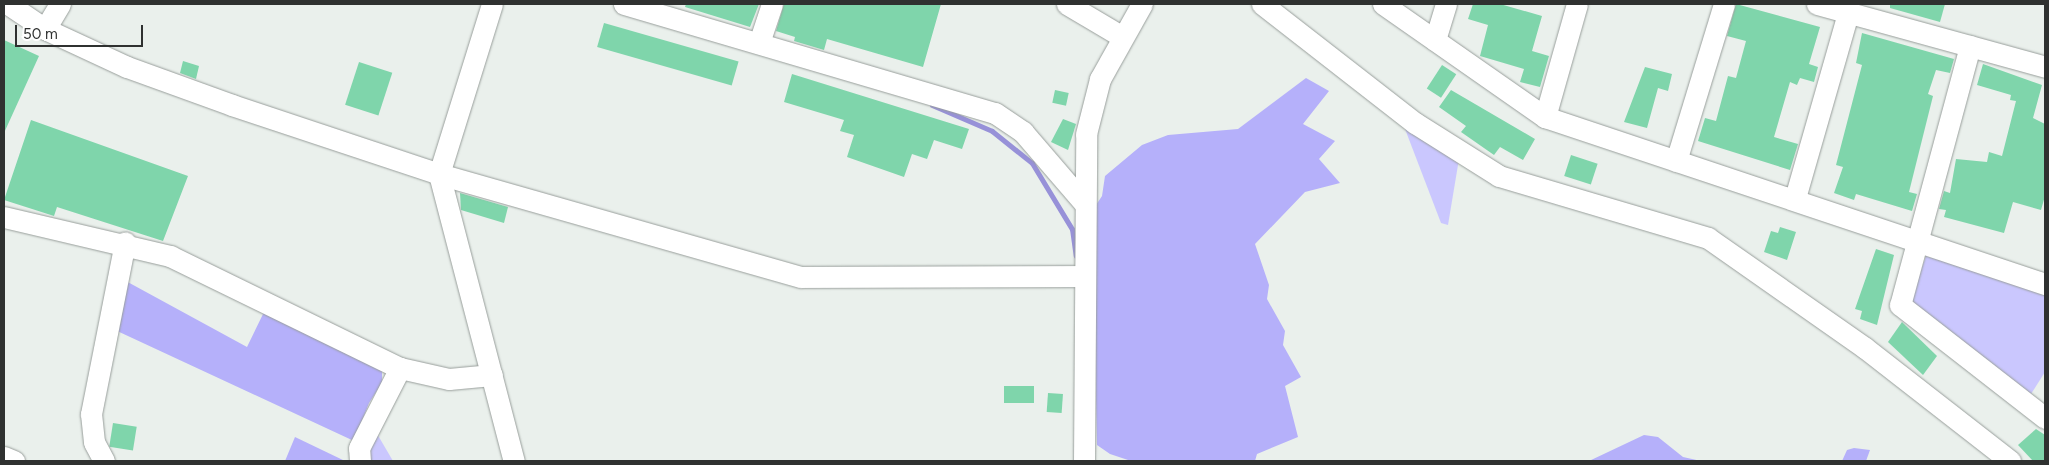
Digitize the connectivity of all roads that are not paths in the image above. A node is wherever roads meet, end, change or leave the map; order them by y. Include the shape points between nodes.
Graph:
1 (8, 4) edge
2 (60, 4) edge
3 (492, 4) edge
4 (624, 4) edge
5 (772, 4) edge
6 (1067, 4) edge
7 (1142, 4) edge
8 (1262, 4) edge
9 (1383, 4) edge
10 (1446, 4) edge
11 (1577, 4) edge
12 (1724, 4) edge
13 (1817, 4) edge
14 (1848, 12) junction
15 (45, 30) junction
16 (1121, 36) junction
17 (1436, 40) junction
18 (760, 43) junction
19 (1970, 46) junction
20 (2045, 67) edge
21 (1545, 117) junction
22 (1676, 161) junction
23 (439, 174) junction
24 (1795, 198) junction
25 (1084, 203) junction
26 (4, 218) edge
27 (125, 242) junction
28 (1919, 242) junction
29 (1077, 276) junction
30 (2044, 279) edge
31 (400, 368) junction
32 (492, 375) junction
33 (2045, 418) edge
34 (4, 457) edge
35 (14, 461) edge
36 (104, 461) edge
37 (360, 461) edge
38 (514, 461) edge
39 (1084, 461) edge
40 (2010, 461) edge

1 - 15 street
2 - 15 street
3 - 23 street
4 - 18 street
5 - 18 street
6 - 16 street
7 - 16 street
8 - 40 street via 1415,123 1499,176 1708,238 1867,347
9 - 17 street
10 - 17 street
11 - 21 street
12 - 22 street
13 - 14 street
14 - 19 street
14 - 24 street
15 - 23 street via 135,70
16 - 25 street via 1092,106
17 - 21 street
18 - 25 street via 995,113 1023,132
19 - 20 street
19 - 28 street
21 - 22 street
22 - 24 street
23 - 29 street via 801,277
23 - 32 street
24 - 28 street
25 - 29 street
26 - 27 street
27 - 31 street via 170,256
27 - 36 street via 91,414 94,442
28 - 30 street
28 - 33 street via 1895,312
29 - 39 street
31 - 32 street via 448,379
31 - 37 street via 359,448
32 - 38 street
34 - 35 street

